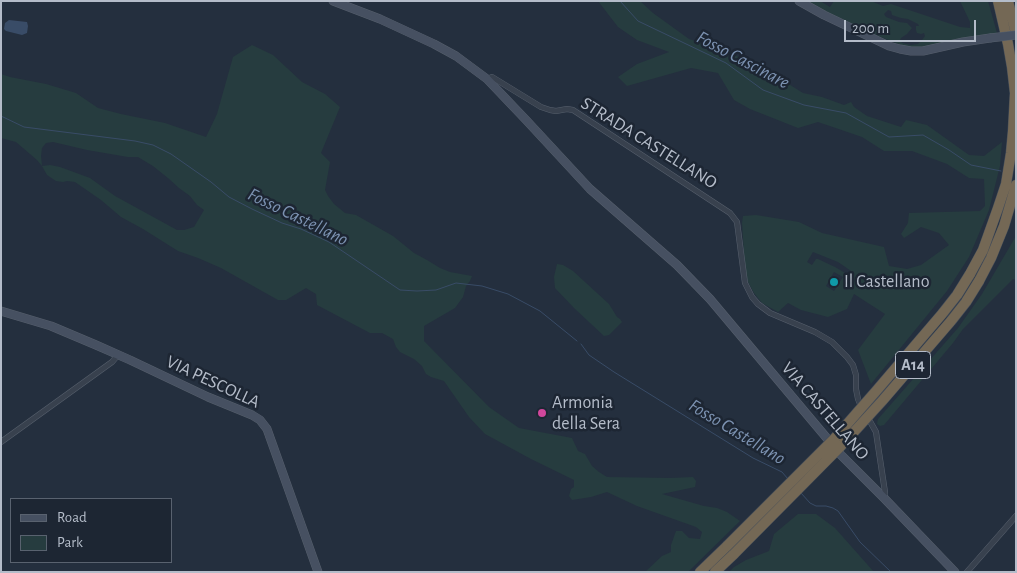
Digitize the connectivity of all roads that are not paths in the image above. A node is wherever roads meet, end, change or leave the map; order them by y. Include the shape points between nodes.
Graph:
1 (333, 1) edge
2 (799, 1) edge
3 (998, 1) edge
4 (1008, 1) edge
5 (1016, 34) edge
6 (487, 79) junction
7 (1016, 185) edge
8 (677, 265) joint
9 (1, 311) edge
10 (118, 355) junction
11 (1, 442) edge
12 (884, 498) junction
13 (1016, 516) edge
14 (730, 550) junction
15 (318, 572) edge
16 (700, 572) edge
17 (715, 572) edge
18 (955, 572) edge
19 (967, 572) edge

1 - 6 street, STRADA CASTELLANO via 434,44
2 - 5 street, bridge via 889,46 911,52
3 - 14 highway, A14, bridge via 1012,67 1015,119 1006,184 983,250 957,295 878,390
4 - 5 highway
6 - 8 street, STRADA CASTELLANO via 590,190
6 - 12 street, STRADA CASTELLANO via 492,77 541,107 578,113 730,212 737,222 745,283 752,298 770,313 832,342 853,365 859,403 876,432 886,492
7 - 14 highway, A14, bridge via 991,258 966,302 841,446
8 - 12 street, VIA CASTELLANO via 710,299 841,455
9 - 10 street, VIA PESCOLLA via 51,326
10 - 11 street via 105,368
10 - 15 street, VIA PESCOLLA via 260,420 268,432
12 - 18 street, VIA CASTELLANO
13 - 19 street
14 - 16 highway, A14
14 - 17 highway, A14

